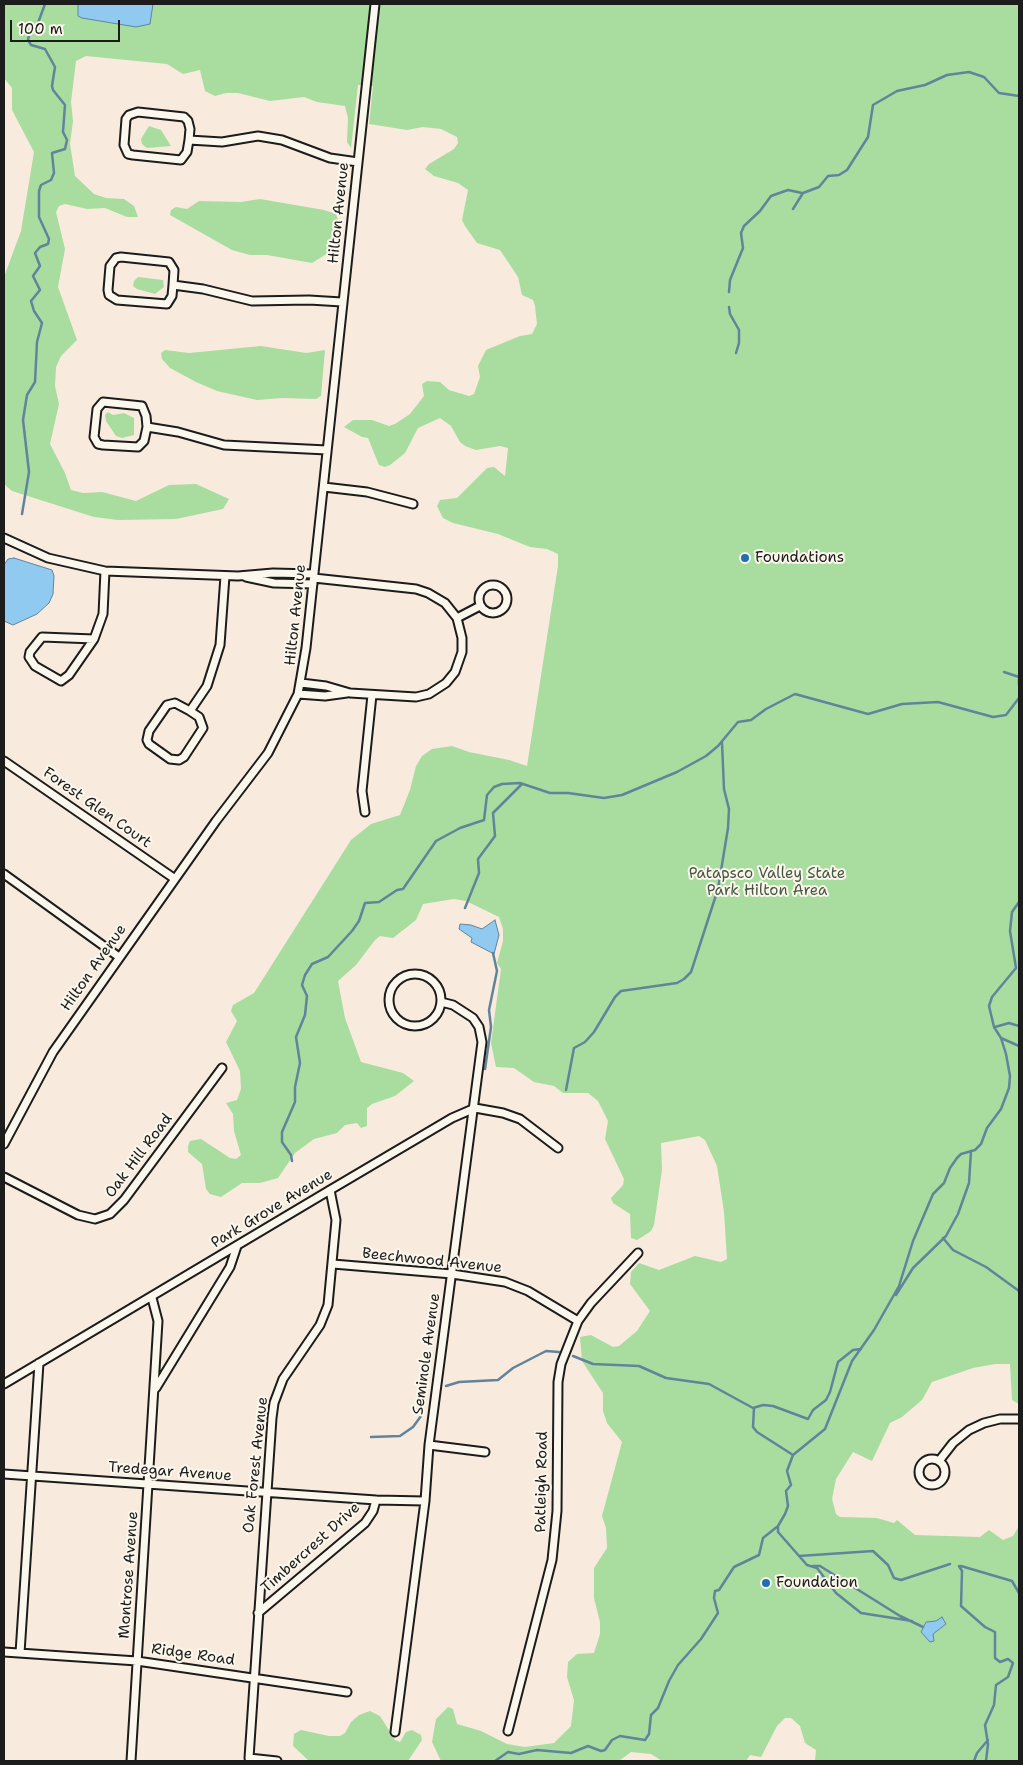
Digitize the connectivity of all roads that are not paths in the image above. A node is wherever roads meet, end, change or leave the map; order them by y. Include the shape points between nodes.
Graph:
1 (374, 4) edge
2 (189, 140) junction
3 (358, 162) junction
4 (173, 285) junction
5 (342, 302) junction
6 (147, 427) junction
7 (327, 450) junction
8 (324, 487) junction
9 (413, 504) dead end
10 (4, 538) edge
11 (105, 570) junction
12 (225, 576) junction
13 (314, 579) junction
14 (480, 606) junction
15 (457, 618) junction
16 (94, 639) junction
17 (301, 682) junction
18 (350, 693) junction
19 (298, 694) junction
20 (372, 695) junction
21 (190, 711) junction
22 (4, 761) edge
23 (365, 812) dead end
24 (4, 874) edge
25 (175, 879) junction
26 (119, 957) junction
27 (441, 1002) junction
28 (222, 1068) dead end
29 (475, 1108) junction
30 (4, 1144) edge
31 (558, 1148) dead end
32 (4, 1176) edge
33 (330, 1190) junction
34 (237, 1246) junction
35 (638, 1253) dead end
36 (333, 1264) junction
37 (452, 1274) junction
38 (152, 1298) junction
39 (578, 1322) junction
40 (39, 1363) junction
41 (4, 1384) edge
42 (154, 1390) junction
43 (1019, 1419) edge
44 (429, 1445) junction
45 (485, 1452) dead end
46 (939, 1461) dead end
47 (4, 1474) edge
48 (32, 1476) junction
49 (149, 1484) junction
50 (266, 1491) junction
51 (376, 1500) junction
52 (425, 1501) junction
53 (258, 1613) junction
54 (4, 1652) edge
55 (20, 1653) junction
56 (137, 1661) junction
57 (254, 1678) junction
58 (347, 1692) dead end
59 (508, 1731) dead end
60 (395, 1732) dead end
61 (130, 1761) edge
62 (277, 1761) edge

1 - 3 street, Hilton Avenue
2 - 2 street via 187,152 181,160 128,154 124,145 126,119 138,112 184,117 190,129
2 - 3 street via 212,142 258,136 330,158
3 - 5 street, Hilton Avenue
4 - 4 street via 167,304 117,300 109,295 110,266 121,257 169,262 174,270
4 - 5 street via 252,301
5 - 7 street, Hilton Avenue
6 - 6 street via 144,441 138,448 103,446 94,437 97,409 103,402 142,406
6 - 7 street via 224,445
7 - 8 street, Hilton Avenue
8 - 9 street via 367,492
8 - 13 street, Hilton Avenue
10 - 11 street via 48,558
11 - 12 street
11 - 16 street via 104,614
12 - 13 street via 274,583
12 - 21 street via 218,659 207,686
13 - 15 street via 422,591 440,599
13 - 17 street, Hilton Avenue
14 - 14 street via 488,613 500,612 507,604 506,592 499,586 487,586 479,594
14 - 15 street
15 - 20 street via 462,652 455,672 446,683 429,694 416,697
16 - 16 street via 42,637 29,657 35,666 61,681 69,675
17 - 18 street
17 - 19 street, Hilton Avenue
18 - 19 street via 325,696
18 - 20 street
19 - 25 street, Hilton Avenue via 268,753
20 - 23 street via 362,791
21 - 21 street via 175,703 167,705 146,740 170,759 184,757 203,728 199,717
22 - 25 street, Forest Glen Court
24 - 26 street
25 - 26 street, Hilton Avenue
26 - 30 street, Hilton Avenue via 43,1067
27 - 27 street via 436,985 418,974 397,980 388,1000 398,1020 414,1026 434,1018
27 - 29 street, Seminole Avenue via 470,1014 480,1032 482,1042
28 - 32 street, Oak Hill Road via 124,1200 110,1214 95,1219 78,1215
29 - 31 street via 520,1118
29 - 33 street, Park Grove Avenue via 452,1118
29 - 37 street, Seminole Avenue
33 - 34 street, Park Grove Avenue
33 - 36 street, Oak Forest Avenue via 336,1220
34 - 38 street, Park Grove Avenue
34 - 42 street, Montrose Avenue via 230,1267
35 - 39 street, Patleigh Road via 603,1288
36 - 37 street, Beechwood Avenue
36 - 50 street, Oak Forest Avenue via 325,1316 283,1379 274,1403
37 - 39 street, Beechwood Avenue via 518,1287
37 - 44 street, Seminole Avenue
38 - 40 street, Park Grove Avenue
38 - 42 street, Montrose Avenue via 158,1322
39 - 59 street, Patleigh Road via 567,1346 558,1382 552,1560
40 - 41 street, Park Grove Avenue
40 - 48 street
42 - 49 street, Montrose Avenue
43 - 46 street via 984,1422 953,1443
44 - 45 street
44 - 52 street, Seminole Avenue
47 - 48 street, Tredegar Avenue
48 - 49 street, Tredegar Avenue
48 - 55 street
49 - 50 street, Tredegar Avenue
49 - 56 street, Montrose Avenue
50 - 51 street, Tredegar Avenue
50 - 53 street, Oak Forest Avenue
51 - 52 street, Tredegar Avenue
51 - 53 street, Timbercrest Drive via 364,1523
52 - 60 street, Seminole Avenue
53 - 57 street, Oak Forest Avenue
54 - 55 street, Ridge Road
55 - 56 street, Ridge Road
56 - 57 street, Ridge Road
56 - 61 street, Montrose Avenue
57 - 58 street, Ridge Road
57 - 62 street, Oak Forest Avenue via 249,1758

